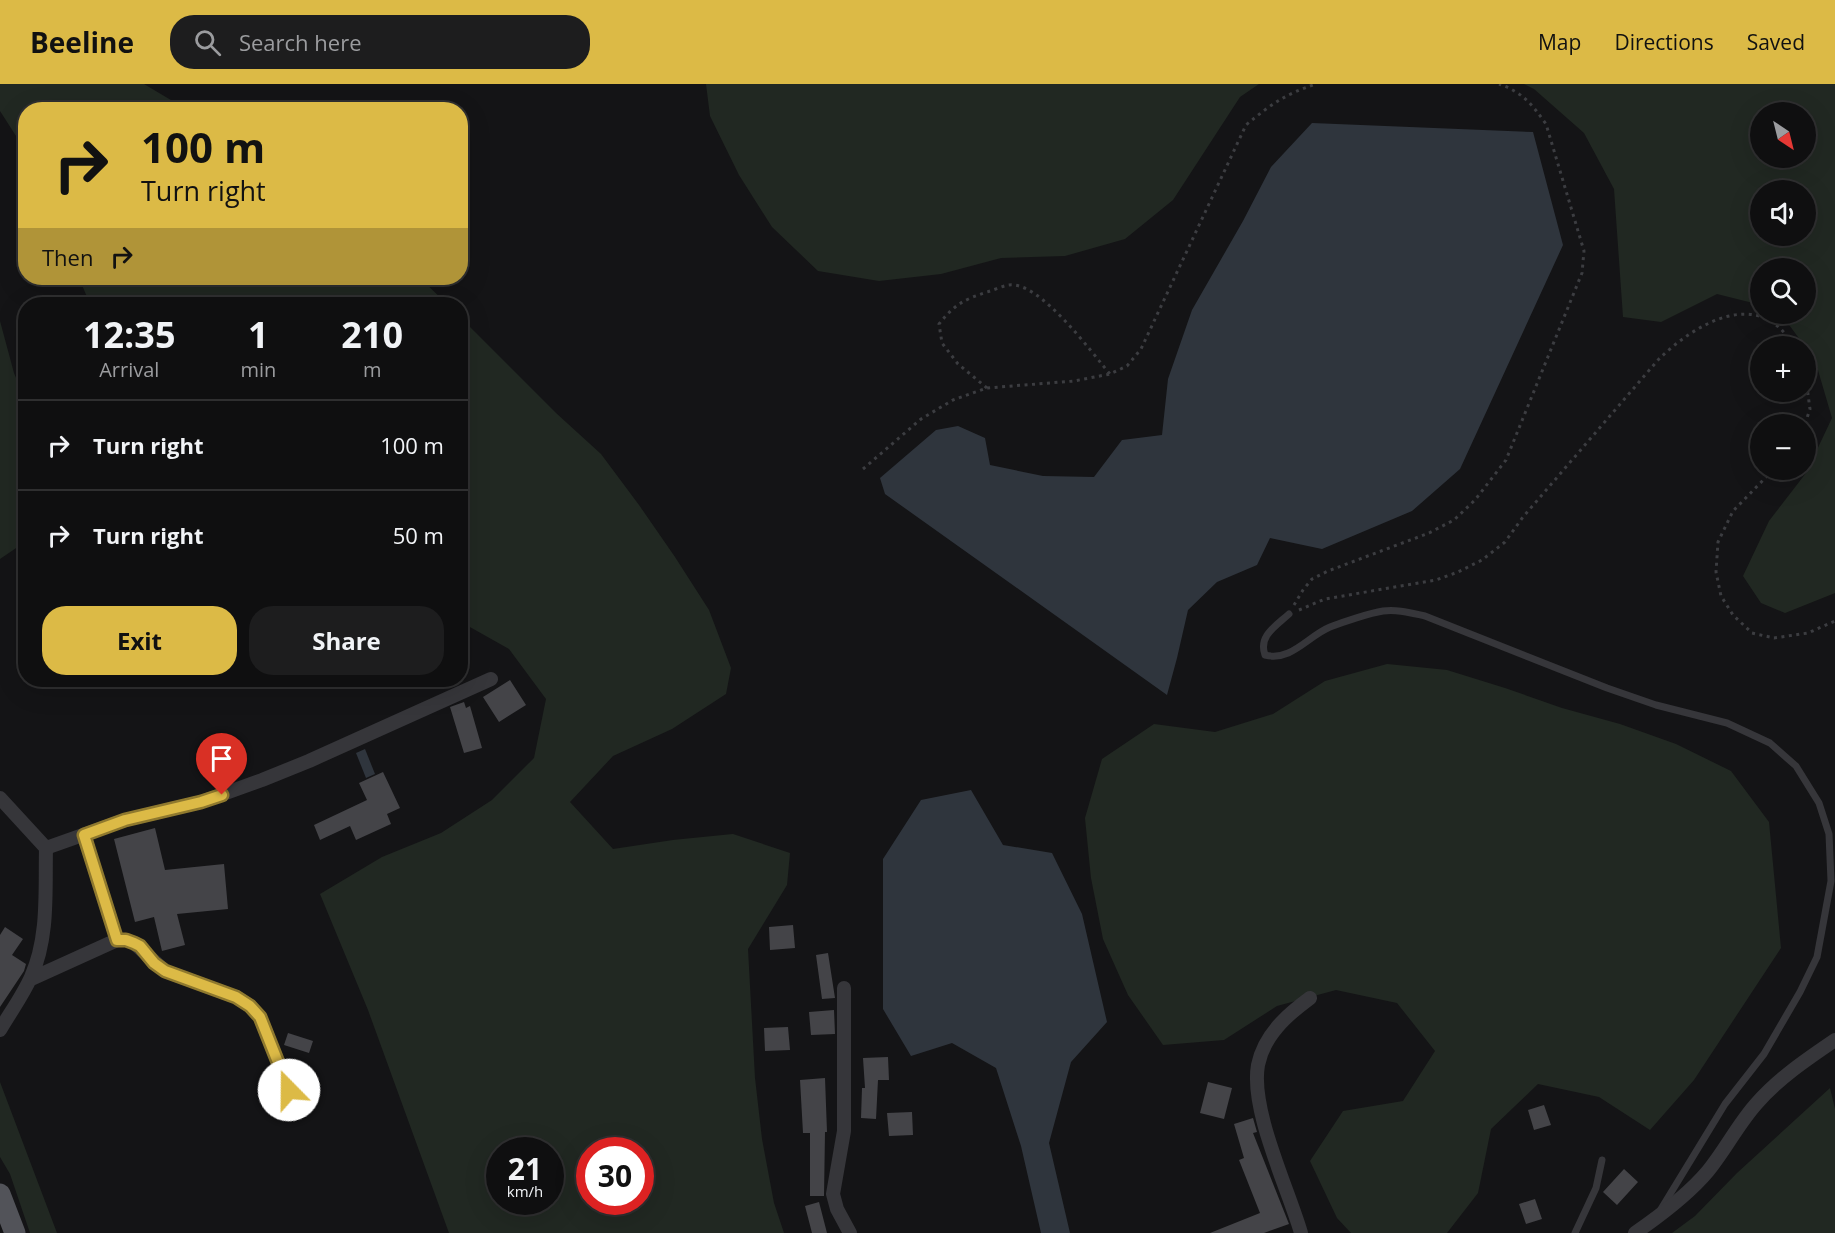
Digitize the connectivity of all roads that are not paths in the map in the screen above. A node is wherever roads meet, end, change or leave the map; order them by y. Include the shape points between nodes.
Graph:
1 (1289, 614) road end
2 (491, 679) dead end
3 (0, 798) edge
4 (84, 835) junction
5 (46, 848) junction
6 (117, 940) junction
7 (31, 979) junction
8 (844, 988) dead end
9 (1310, 998) dead end
10 (0, 1030) edge
11 (1835, 1040) edge
12 (289, 1090) dead end
13 (1602, 1160) dead end
14 (0, 1194) edge
15 (1655, 1219) junction
16 (15, 1233) edge
17 (850, 1233) edge
18 (1301, 1233) edge
19 (1575, 1233) edge
20 (1635, 1233) edge

1 - 15 lane via 1265,636 1264,655 1286,654 1328,628 1383,611 1425,616 1607,688 1727,723 1770,743 1806,780 1819,802 1829,834 1831,881 1817,957 1764,1054 1725,1104
2 - 4 street via 262,780 201,802 125,820
3 - 5 street
4 - 5 street
4 - 6 street
5 - 7 street via 43,937
6 - 7 street
6 - 12 street via 140,946 165,971 250,1006 260,1017
7 - 10 street
8 - 17 street via 844,1131 833,1194
9 - 18 street via 1288,1013 1270,1036 1258,1064 1256,1087
11 - 15 street via 1800,1064 1757,1103 1708,1172
13 - 19 lane via 1596,1188
14 - 16 main road
15 - 20 street

